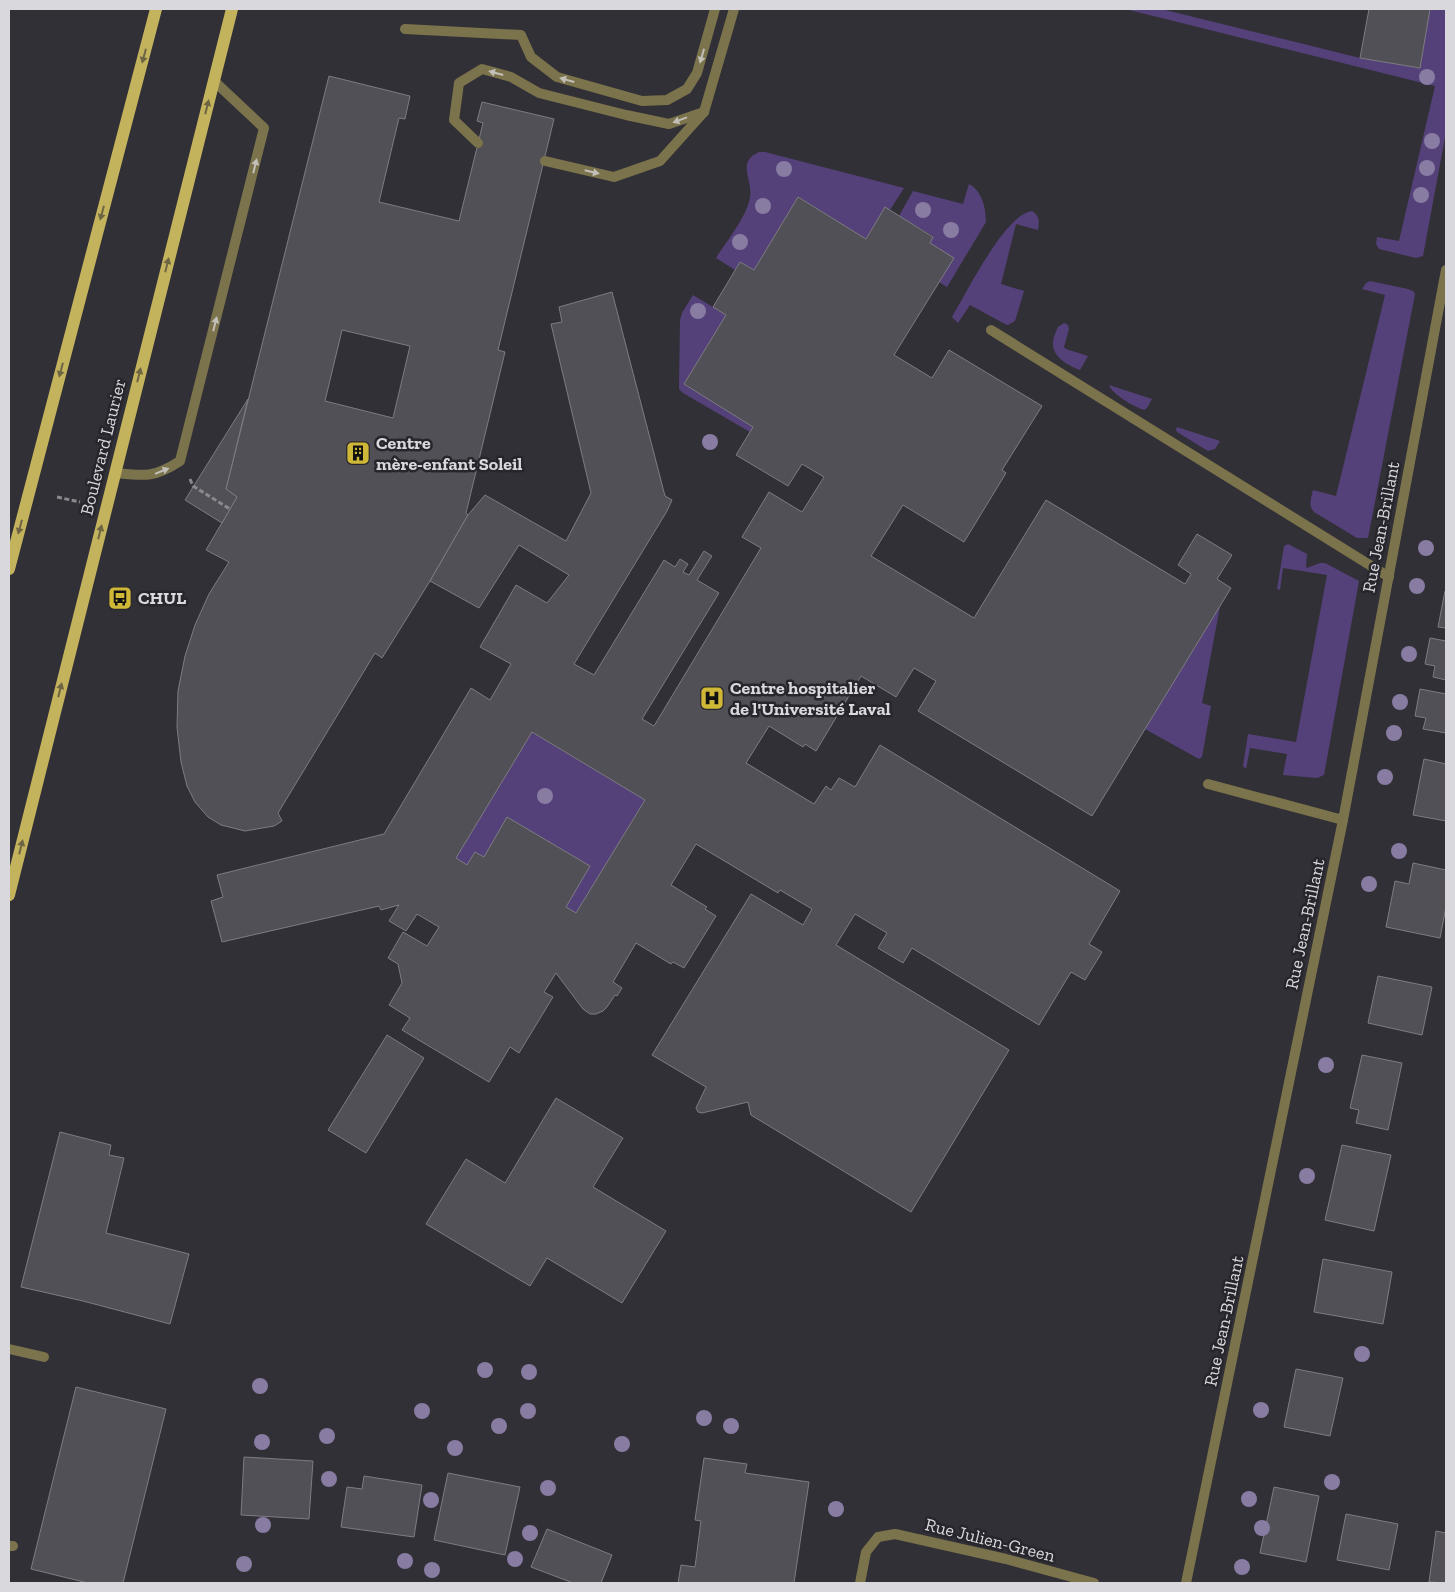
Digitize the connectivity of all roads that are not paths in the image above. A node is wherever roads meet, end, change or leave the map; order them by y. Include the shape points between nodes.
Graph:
1 (156, 9) edge
2 (232, 9) edge
3 (715, 9) edge
4 (734, 9) edge
5 (405, 29) dead end
6 (214, 81) junction
7 (704, 112) junction
8 (478, 143) dead end
9 (544, 161) dead end
10 (1446, 270) edge
11 (991, 330) dead end
12 (115, 473) junction
13 (9, 570) edge
14 (1388, 577) junction
15 (1208, 784) dead end
16 (1343, 820) junction
17 (9, 895) edge
18 (9, 1349) edge
19 (44, 1357) dead end
20 (860, 1583) edge
21 (1094, 1583) edge
22 (1186, 1583) edge

1 -> 13 main road
2 - 6 main road, Boulevard Laurier
3 -> 5 street via 697,73 687,89 667,100 642,101 558,77 531,57 521,35
4 - 7 street
12 -> 6 main road, Boulevard Laurier
12 -> 6 street via 146,476 165,471 180,461 185,442 264,128
7 -> 8 street via 669,124 540,93 511,76 482,69 459,83 454,120
9 -> 7 street via 614,177 660,161
10 - 14 street, Rue Jean-Brillant
11 - 14 street
17 -> 12 main road, Boulevard Laurier
14 - 16 street, Rue Jean-Brillant
15 - 16 street
16 - 22 street, Rue Jean-Brillant
18 - 19 street
20 - 21 street, Rue Julien-Green via 866,1552 878,1537 895,1534

